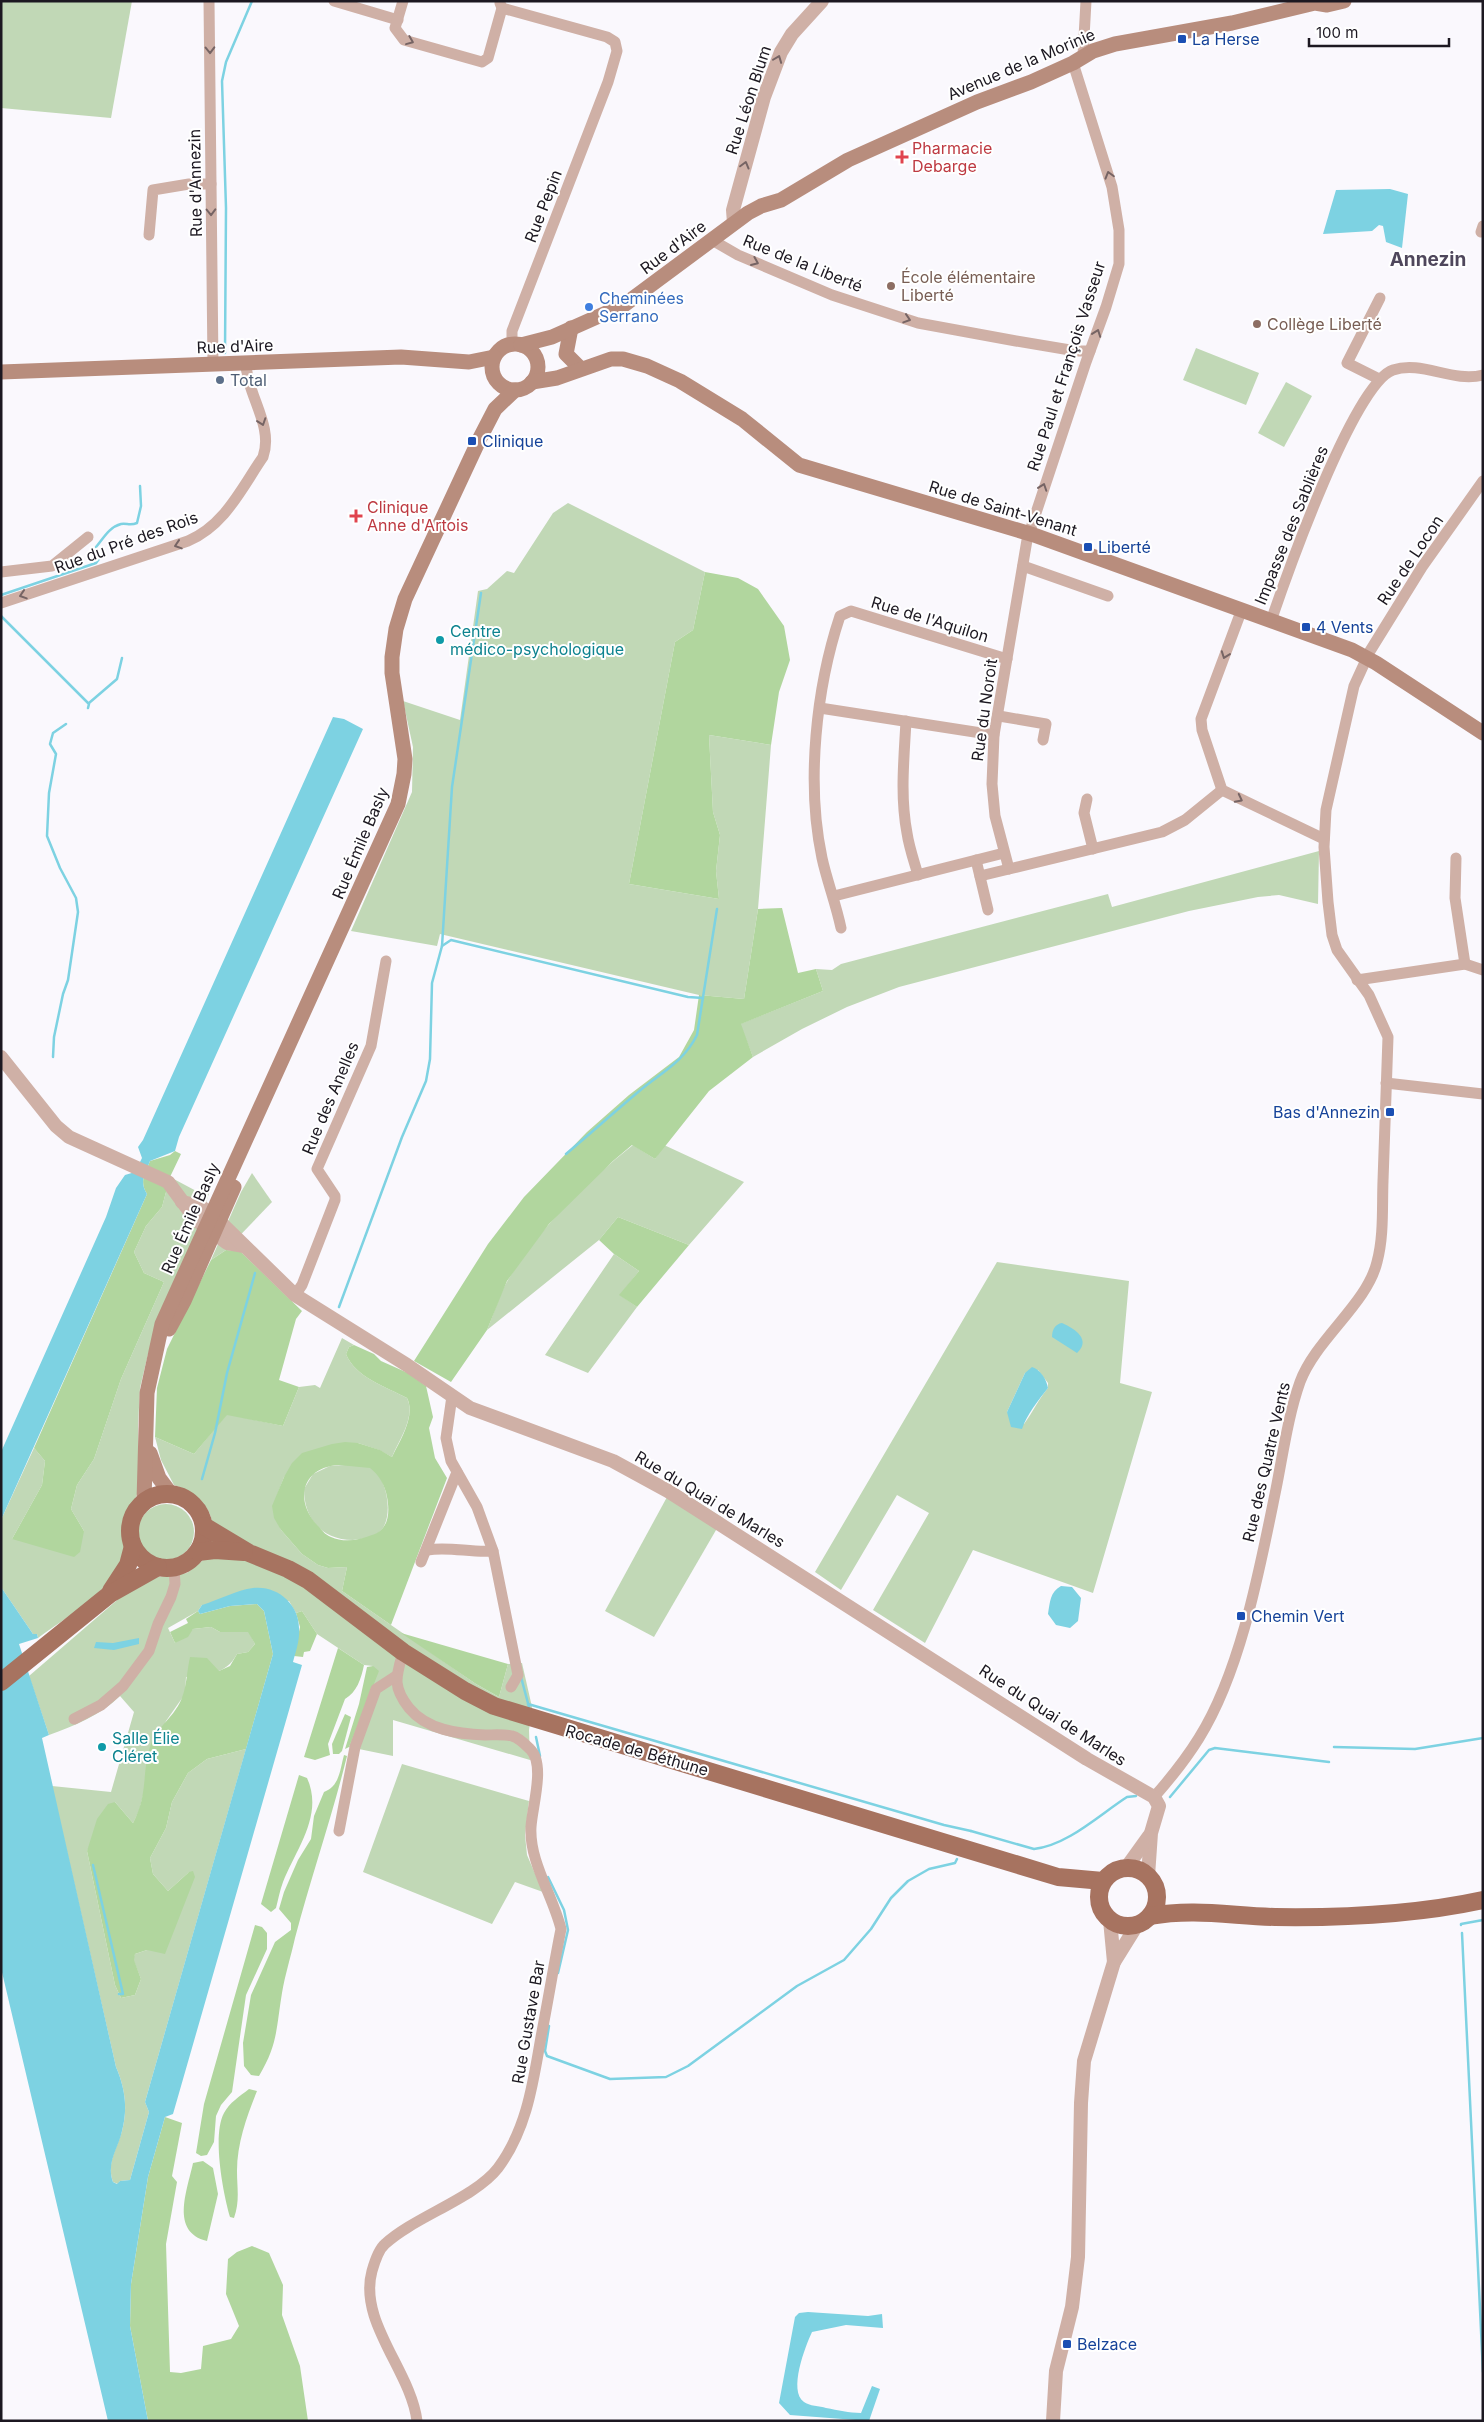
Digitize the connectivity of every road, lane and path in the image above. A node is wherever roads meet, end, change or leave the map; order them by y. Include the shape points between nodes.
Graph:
1 (209, 1) edge
2 (334, 1) edge
3 (403, 1) edge
4 (822, 1) edge
5 (1086, 1) edge
6 (1344, 1) edge
7 (501, 5) edge
8 (398, 20) junction
9 (1078, 60) junction
10 (211, 184) junction
11 (738, 193) junction
12 (748, 213) junction
13 (734, 223) junction
14 (1483, 226) edge
15 (1483, 232) edge
16 (148, 235) dead end
17 (712, 240) junction
18 (1380, 298) dead end
19 (571, 328) junction
20 (552, 337) junction
21 (517, 344) junction
22 (1090, 351) junction
23 (494, 357) junction
24 (537, 361) junction
25 (469, 362) junction
26 (213, 365) junction
27 (246, 370) junction
28 (575, 371) junction
29 (1, 372) edge
30 (1483, 375) edge
31 (496, 379) junction
32 (1379, 379) junction
33 (532, 382) junction
34 (515, 390) junction
35 (495, 409) junction
36 (1483, 482) edge
37 (1028, 533) junction
38 (88, 537) dead end
39 (1023, 566) junction
40 (1, 572) edge
41 (1108, 596) dead end
42 (1, 603) edge
43 (1242, 609) junction
44 (1271, 620) junction
45 (1367, 658) junction
46 (1007, 659) junction
47 (820, 708) junction
48 (999, 716) junction
49 (906, 721) junction
50 (1483, 733) edge
51 (994, 735) junction
52 (1043, 740) dead end
53 (1222, 790) junction
54 (1086, 799) dead end
55 (1324, 843) junction
56 (1093, 849) junction
57 (1004, 853) junction
58 (1456, 858) dead end
59 (976, 860) junction
60 (1009, 869) junction
61 (918, 875) junction
62 (980, 876) junction
63 (834, 896) junction
64 (988, 910) dead end
65 (841, 928) dead end
66 (386, 961) dead end
67 (1465, 964) junction
68 (1483, 970) edge
69 (1357, 980) junction
70 (1, 1057) edge
71 (283, 1061) junction
72 (1386, 1083) junction
73 (1483, 1094) edge
74 (212, 1224) junction
75 (296, 1295) junction
76 (151, 1367) junction
77 (452, 1396) junction
78 (146, 1439) junction
79 (458, 1472) junction
80 (171, 1494) junction
81 (144, 1501) junction
82 (204, 1526) junction
83 (133, 1546) junction
84 (427, 1550) junction
85 (493, 1551) junction
86 (198, 1552) junction
87 (249, 1553) junction
88 (421, 1562) dead end
89 (166, 1567) junction
90 (110, 1594) junction
91 (403, 1652) junction
92 (396, 1676) junction
93 (1, 1682) edge
94 (511, 1687) dead end
95 (74, 1719) dead end
96 (1154, 1797) junction
97 (338, 1831) dead end
98 (1151, 1833) junction
99 (1126, 1868) junction
100 (1058, 1877) junction
101 (1103, 1882) junction
102 (1152, 1883) junction
103 (1483, 1900) edge
104 (1099, 1904) junction
105 (1209, 1911) junction
106 (1110, 1920) junction
107 (1143, 1920) junction
108 (1114, 1962) junction
109 (417, 2421) edge
110 (1053, 2421) edge

1 -> 10 street, Rue d'Annezin
2 - 8 street
3 - 8 street
11 -> 4 street, Rue Léon Blum via 764,97 781,52 792,34
5 - 9 street
6 - 9 main road, Avenue de la Morinie via 1327,5 1315,3 1232,23 1115,44
8 -> 7 street via 395,28 404,40 482,62 488,58
7 - 21 street, Rue Pepin via 615,42 617,51 512,331
9 - 12 main road, Avenue de la Morinie via 848,160 781,200
22 -> 9 street, Rue Paul et François Vasseur via 1117,269 1119,230 1112,187
10 - 16 street via 153,190
10 -> 26 street, Rue d'Annezin
11 - 12 street
11 - 13 street, Rue Léon Blum via 733,210
12 - 13 main road, Avenue de la Morinie
13 - 17 main road, Rue d'Aire
14 - 15 street
17 - 19 main road, Rue d'Aire via 624,304
17 -> 22 street, Rue de la Liberté via 738,255 832,295 918,323
18 - 32 street via 1348,363
19 - 20 main road, Rue d'Aire
19 - 28 main road via 566,354
20 - 21 main road
20 - 24 main road
21 - 23 main road via 500,350
21 - 24 main road via 531,350
37 -> 22 street, Rue Paul et François Vasseur
23 - 25 main road, Rue d'Aire
23 - 31 main road via 492,366
24 - 28 main road, Rue de Saint-Venant
24 - 33 main road
25 - 27 main road, Rue d'Aire via 402,357
25 - 31 main road, Rue d'Aire
26 - 27 main road, Rue d'Aire
26 - 29 main road, Rue d'Aire
27 -> 42 street, Rue du Pré des Rois via 267,446 263,457 211,529 188,541
28 - 33 main road, Rue de Saint-Venant
28 - 37 main road, Rue de Saint-Venant via 611,359 647,366 680,381 744,421 800,465
30 - 32 street via 1460,377 1410,367 1392,370
31 - 34 main road via 506,388
31 - 35 main road, Rue Émile Basly
32 - 44 street, Impasse des Sablières via 1343,440 1312,507
33 - 34 main road
34 - 35 main road, Rue Émile Basly
35 - 71 main road, Rue Émile Basly via 405,599 396,629 392,673 405,759 398,804
36 - 45 street, Rue de Locon via 1422,567
37 - 39 street, Rue du Noroit
37 - 43 main road, Rue de Saint-Venant
38 - 40 street via 52,566
39 - 41 street
39 - 46 street, Rue du Noroit
43 - 44 main road, Rue de Saint-Venant
43 -> 53 street via 1201,719
44 - 45 main road, Rue de Saint-Venant
45 - 50 main road, Rue de Saint-Venant
45 - 55 street, Rue des Quatre Vents via 1354,686 1326,810
46 - 47 street, Rue de l'Aquilon via 851,611 840,616 830,644
46 - 48 street, Rue du Noroit
47 - 49 street
47 - 63 street via 814,763 816,808 822,858
48 - 51 street, Rue du Noroit
48 - 52 street via 1046,724
49 - 51 street
49 - 61 street via 904,801 907,833
51 - 57 street, Rue du Noroit via 992,784 995,816
53 -> 55 street
53 - 56 street via 1186,820 1162,832
54 - 56 street via 1084,813
55 - 69 street, Rue des Quatre Vents via 1332,935 1337,950
56 - 60 street
57 - 59 street
57 - 60 street, Rue du Noroit
58 - 67 street via 1455,898
59 - 61 street
59 - 62 street
60 - 62 street
61 - 63 street
62 - 64 street
63 - 65 street
66 - 75 street, Rue des Anelles via 372,1046 317,1169 335,1200
67 - 68 street
67 - 69 street
69 - 72 street, Rue des Quatre Vents via 1378,1010 1388,1037
70 - 74 street via 56,1126 69,1137 168,1182 182,1202 200,1206
71 - 74 main road, Rue Émile Basly via 272,1097
71 - 74 main road, Rue Émile Basly via 224,1185
72 - 73 street
72 - 96 street, Rue des Quatre Vents via 1377,1263 1367,1284 1313,1355 1301,1380 1238,1649 1222,1692 1199,1738
74 - 75 street, Rue du Quai de Marles via 227,1244 244,1246
74 - 76 main road, Rue Émile Basly via 184,1301
74 - 76 main road, Rue Émile Basly via 162,1324
75 - 77 street, Rue du Quai de Marles
76 - 78 main road, Rue Émile Basly
77 - 79 street via 446,1438 451,1461
77 - 96 street, Rue du Quai de Marles via 482,1413 613,1461 668,1491 1087,1759
78 - 80 main road via 154,1468
78 - 81 main road, Rue Émile Basly
79 - 84 street
79 - 85 street via 477,1507
80 - 81 main road via 152,1496
80 - 82 main road via 189,1501 199,1512
81 - 83 main road via 132,1517 130,1537
82 - 86 main road
82 - 87 main road, Rocade de Béthune
83 - 89 main road via 148,1563
83 - 90 main road via 128,1565
84 - 85 street
84 - 88 street
85 - 94 street via 518,1675
86 - 87 main road, Rocade de Béthune
86 - 89 main road via 191,1559
87 - 91 main road, Rocade de Béthune via 288,1568 308,1580
89 - 90 main road
89 - 95 street via 174,1584 149,1651 123,1686 101,1705
90 - 93 main road
91 - 92 street
91 - 100 main road, Rocade de Béthune via 465,1691 509,1711
92 - 97 street via 376,1689 370,1705 355,1747
92 - 109 street, Rue Gustave Bar via 397,1690 405,1703 431,1725 456,1733 513,1736 532,1750 537,1766 531,1829 534,1853 561,1928 530,2103 508,2152 496,2170 477,2186 383,2245 372,2272 370,2294 374,2315 400,2370 416,2410
96 - 98 street via 1159,1806
98 - 99 street
98 - 102 street
99 - 101 main road via 1117,1870
99 - 102 main road via 1141,1871
100 - 101 main road, Rocade de Béthune
100 - 104 main road, Rocade de Béthune
101 - 104 main road
102 - 105 main road
102 - 107 main road via 1155,1908
103 - 105 main road via 1402,1913 1330,1918
104 - 106 main road
105 - 107 main road via 1170,1912
106 - 107 main road via 1123,1926
106 - 108 street
107 - 108 street
108 - 110 street via 1084,2061 1078,2257 1072,2307 1056,2372

